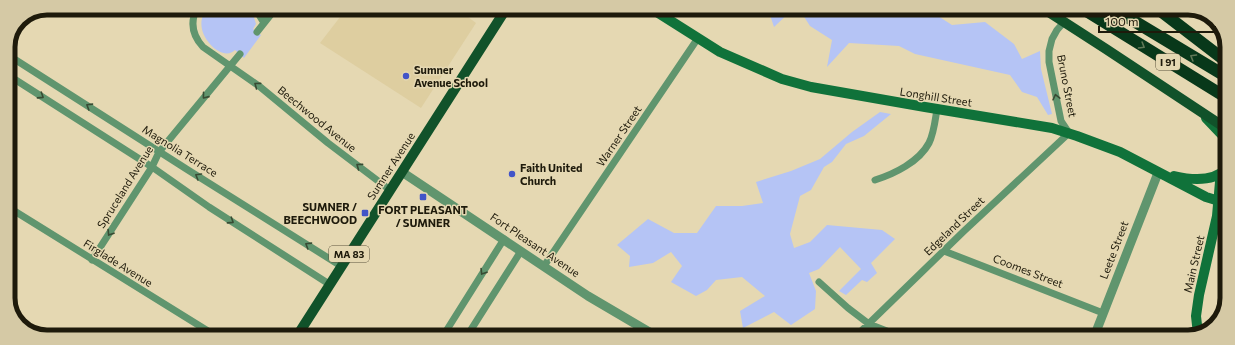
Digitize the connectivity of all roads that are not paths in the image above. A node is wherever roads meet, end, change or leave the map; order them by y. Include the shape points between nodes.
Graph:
1 (195, 15) edge
2 (259, 15) edge
3 (270, 15) edge
4 (502, 15) edge
5 (662, 15) edge
6 (1053, 15) edge
7 (1088, 15) edge
8 (1092, 15) edge
9 (1124, 15) edge
10 (1166, 15) edge
11 (1064, 22) junction
12 (264, 23) junction
13 (1109, 26) junction
14 (257, 32) dead end
15 (698, 38) junction
16 (240, 54) dead end
17 (1220, 57) edge
18 (15, 59) edge
19 (230, 65) junction
20 (1220, 73) edge
21 (15, 79) edge
22 (1220, 94) edge
23 (937, 109) junction
24 (1200, 112) junction
25 (1220, 125) edge
26 (1069, 133) junction
27 (1220, 133) edge
28 (159, 152) junction
29 (152, 167) junction
30 (402, 172) junction
31 (1158, 173) junction
32 (1220, 174) edge
33 (875, 180) dead end
34 (1220, 182) edge
35 (390, 190) junction
36 (1219, 201) junction
37 (15, 212) edge
38 (504, 239) junction
39 (521, 251) junction
40 (944, 251) junction
41 (92, 260) junction
42 (341, 266) junction
43 (544, 266) junction
44 (819, 282) dead end
45 (329, 284) junction
46 (1103, 312) junction
47 (869, 324) junction
48 (1197, 329) edge
49 (206, 330) edge
50 (301, 330) edge
51 (447, 330) edge
52 (471, 330) edge
53 (646, 330) edge
54 (863, 330) edge
55 (884, 330) edge
56 (1097, 330) edge

1 - 19 street, Beechwood Avenue via 193,30 197,38 207,50
2 - 12 street
3 - 12 street
4 - 30 main road, Sumner Avenue / MA 83
5 - 15 main road, Longhill Street
6 - 11 main road
7 - 13 highway
8 - 13 highway, I 91
20 -> 9 highway, I 91
10 - 17 highway
11 - 24 main road
26 -> 11 street, Bruno Street via 1061,120 1049,62 1052,39
12 - 14 street
13 -> 22 highway, I 91
15 - 23 main road, Longhill Street via 734,59 787,81
15 - 43 street, Warner Street
16 - 19 street, Spruceland Avenue
28 -> 18 street, Magnolia Terrace
19 -> 28 street, Spruceland Avenue
35 -> 19 street, Beechwood Avenue
21 -> 29 street
23 - 26 main road, Longhill Street via 1043,126
23 - 33 street via 933,132 925,149 903,167
24 - 25 main road
24 - 27 main road
26 - 31 main road, Longhill Street via 1120,152
26 - 40 street, Edgeland Street
28 - 29 street, Spruceland Avenue
42 -> 28 street, Magnolia Terrace
29 -> 41 street, Spruceland Avenue
29 -> 45 street
30 - 35 main road, Sumner Avenue / MA 83
30 - 38 street, Fort Pleasant Avenue
31 - 32 main road via 1189,180
31 - 36 main road, Longhill Street
31 - 46 street, Leete Street
34 - 36 main road, Main Street
35 - 42 main road, Sumner Avenue / MA 83
36 - 48 main road, Main Street via 1199,295
37 - 41 street, Firglade Avenue
38 - 39 street, Fort Pleasant Avenue
38 -> 51 street
39 - 43 street, Fort Pleasant Avenue
39 - 52 street
40 - 46 street, Coomes Street
40 - 47 street, Edgeland Street
41 - 49 street, Firglade Avenue
42 - 45 main road, Sumner Avenue / MA 83
43 - 53 street, Fort Pleasant Avenue
44 - 47 street
45 - 50 main road, Sumner Avenue / MA 83
46 - 56 street, Leete Street
47 - 54 street, Edgeland Street
47 - 55 street

